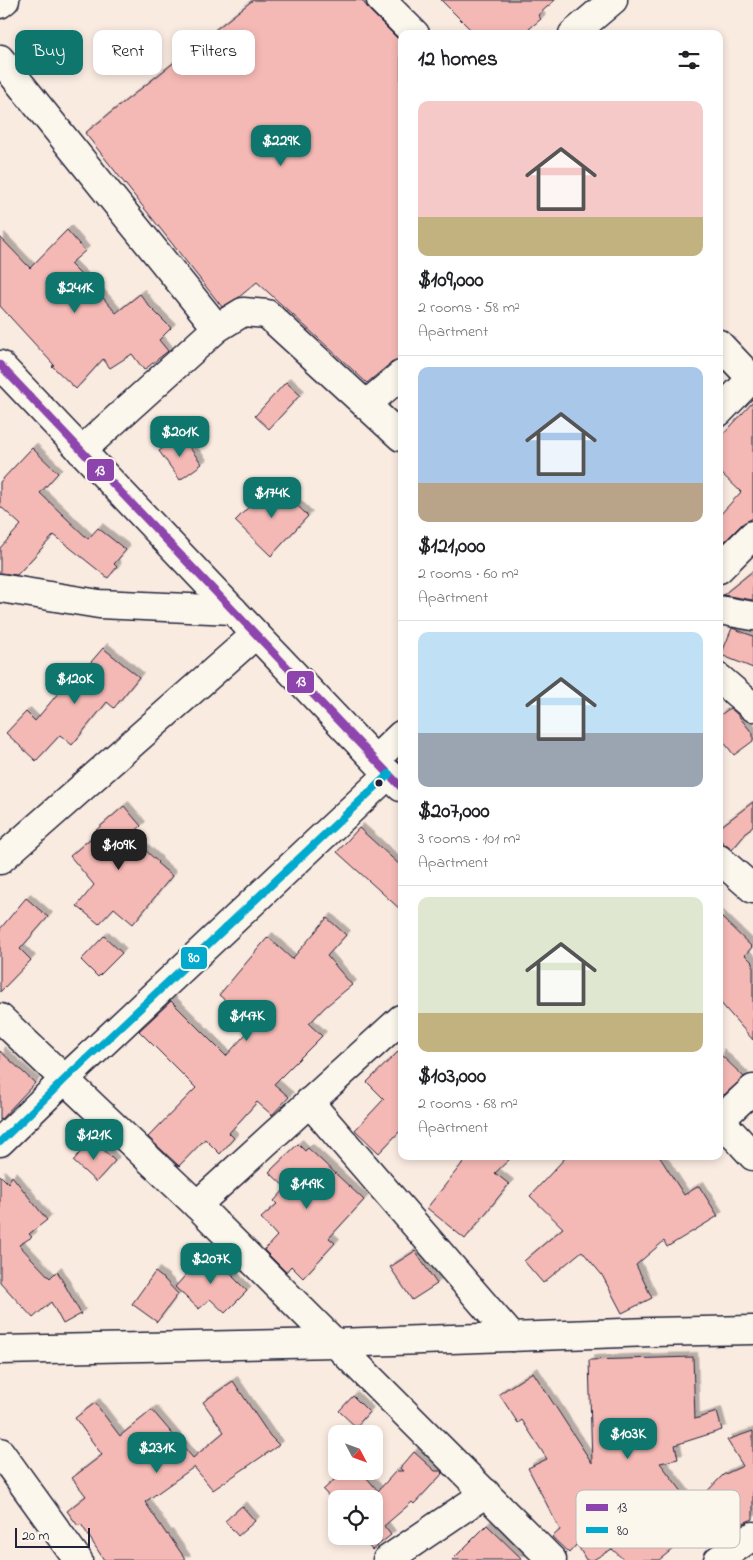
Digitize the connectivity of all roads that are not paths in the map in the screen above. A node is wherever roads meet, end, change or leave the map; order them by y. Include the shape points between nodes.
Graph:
1 (5, 0) edge
2 (381, 0) edge
3 (613, 0) edge
4 (0, 4) edge
5 (411, 30) edge
6 (578, 30) edge
7 (0, 59) edge
8 (217, 328) junction
9 (723, 348) edge
10 (0, 365) edge
11 (398, 378) edge
12 (753, 378) edge
13 (366, 405) junction
14 (723, 408) edge
15 (398, 434) edge
16 (81, 451) junction
17 (753, 536) edge
18 (723, 564) edge
19 (0, 588) edge
20 (233, 610) junction
21 (723, 611) edge
22 (753, 616) edge
23 (255, 635) junction
24 (723, 681) edge
25 (753, 707) edge
26 (398, 744) edge
27 (389, 773) edge
28 (0, 860) edge
29 (723, 863) edge
30 (753, 889) edge
31 (0, 1018) edge
32 (398, 1022) edge
33 (65, 1079) junction
34 (753, 1089) edge
35 (309, 1102) junction
36 (723, 1115) edge
37 (723, 1123) edge
38 (0, 1142) edge
39 (753, 1156) edge
40 (197, 1205) junction
41 (753, 1330) edge
42 (512, 1337) junction
43 (336, 1343) junction
44 (0, 1350) edge
45 (0, 1452) edge
46 (486, 1493) junction
47 (753, 1536) edge
48 (740, 1545) edge
49 (736, 1548) edge
50 (78, 1560) edge
51 (387, 1560) edge
52 (552, 1560) edge
53 (718, 1560) edge

1 - 4 street
2 - 5 street
3 - 6 street
7 - 8 street
8 - 13 street via 243,312 267,314
8 - 16 street
9 - 12 street
10 - 16 street
11 - 13 street
12 - 14 street
13 - 15 street
16 - 20 street
17 - 18 street
19 - 20 street via 99,604
20 - 23 street
21 - 22 street
23 - 27 street
23 - 28 street
24 - 25 street
26 - 27 street
27 - 33 street
29 - 30 street
31 - 33 street
32 - 35 street
33 - 38 street
33 - 40 street
34 - 36 street
35 - 40 street
35 - 42 street
37 - 39 street
40 - 43 street
41 - 42 street
42 - 43 street
43 - 44 street
43 - 46 street
45 - 50 street
46 - 51 street
46 - 52 street
47 - 48 street
49 - 53 street

